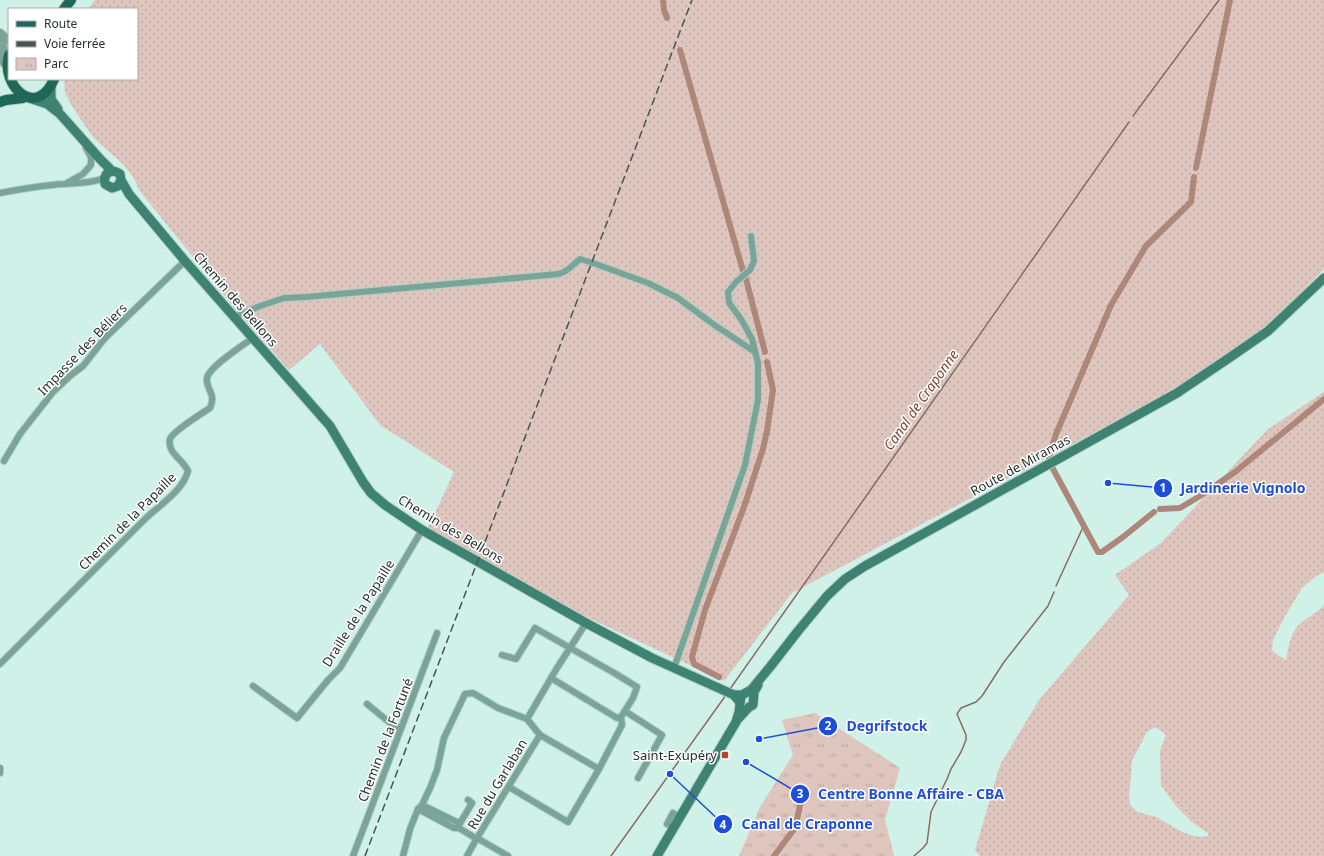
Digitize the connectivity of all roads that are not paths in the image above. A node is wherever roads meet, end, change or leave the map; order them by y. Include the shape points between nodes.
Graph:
1 (0, 33) edge
2 (0, 40) edge
3 (8, 40) edge
4 (7, 59) edge
5 (1, 79) edge
6 (52, 82) edge
7 (27, 98) junction
8 (0, 102) edge
9 (60, 114) junction
10 (78, 134) junction
11 (111, 180) junction
12 (66, 183) junction
13 (0, 193) edge
14 (751, 236) dead end
15 (185, 261) junction
16 (1324, 278) edge
17 (235, 317) junction
18 (253, 338) junction
19 (755, 352) junction
20 (4, 460) dead end
21 (422, 530) junction
22 (586, 623) junction
23 (437, 633) dead end
24 (569, 647) junction
25 (502, 655) dead end
26 (0, 664) edge
27 (674, 668) junction
28 (551, 678) junction
29 (253, 686) dead end
30 (743, 699) junction
31 (368, 704) dead end
32 (625, 711) junction
33 (621, 717) junction
34 (527, 719) junction
35 (401, 728) junction
36 (540, 735) junction
37 (0, 768) edge
38 (599, 769) junction
39 (0, 773) edge
40 (638, 778) dead end
41 (509, 787) junction
42 (468, 800) dead end
43 (420, 807) junction
44 (459, 826) junction
45 (477, 838) junction
46 (353, 856) edge
47 (403, 856) edge
48 (467, 856) edge
49 (508, 856) edge
50 (657, 856) edge

1 - 3 street
2 - 4 street
4 - 5 main road
5 - 7 main road via 12,92
6 - 7 main road via 44,93
6 - 9 main road, Chemin des Bellons via 51,98
7 - 8 main road
7 - 9 main road, Chemin des Bellons via 51,106
9 - 10 main road, Chemin des Bellons
10 - 11 main road, Chemin des Bellons via 100,159
10 - 12 street via 91,157 91,165 83,174
11 - 12 street
11 - 15 main road, Chemin des Bellons via 129,194
12 - 13 street
14 - 19 street via 754,261 750,270 728,292 729,303 752,339
15 - 17 main road, Chemin des Bellons
15 - 20 street, Impasse des Béliers via 105,338 83,366 53,392 20,434
16 - 30 main road, Route de Miramas via 1268,331 1177,393 845,579 833,589
17 - 18 main road, Chemin des Bellons
17 - 19 street via 284,298 559,274 568,271 580,259 648,283 678,298
18 - 21 main road, Chemin des Bellons via 330,426 372,493
18 - 26 street, Chemin de la Papaille via 212,369 207,378 213,402 210,408 174,433 170,440 170,447 188,471 187,478
19 - 27 street via 758,363 758,400 745,466
21 - 22 main road, Chemin des Bellons
21 - 29 street, Draille de la Papaille via 340,668 297,718
22 - 24 street
22 - 27 main road, Chemin des Bellons
23 - 35 street, Chemin de la Fortuné
24 - 25 street via 535,628 516,659
24 - 28 street
24 - 32 street via 637,687
27 - 30 main road, Chemin des Bellons
28 - 33 street via 617,718
28 - 34 street
30 - 50 main road via 736,722
31 - 35 street via 389,722
32 - 33 street
32 - 40 street via 662,735
33 - 38 street via 622,725
34 - 36 street, Rue du Garlaban
34 - 43 street via 498,708 473,693 465,694 444,738 437,770
35 - 46 street, Chemin de la Fortuné
36 - 38 street
36 - 41 street, Rue du Garlaban
37 - 39 street
38 - 41 street via 568,822
41 - 45 street, Rue du Garlaban
42 - 44 street via 472,802
43 - 44 street via 454,828
43 - 47 street
44 - 45 street
45 - 48 street, Rue du Garlaban
45 - 49 street

